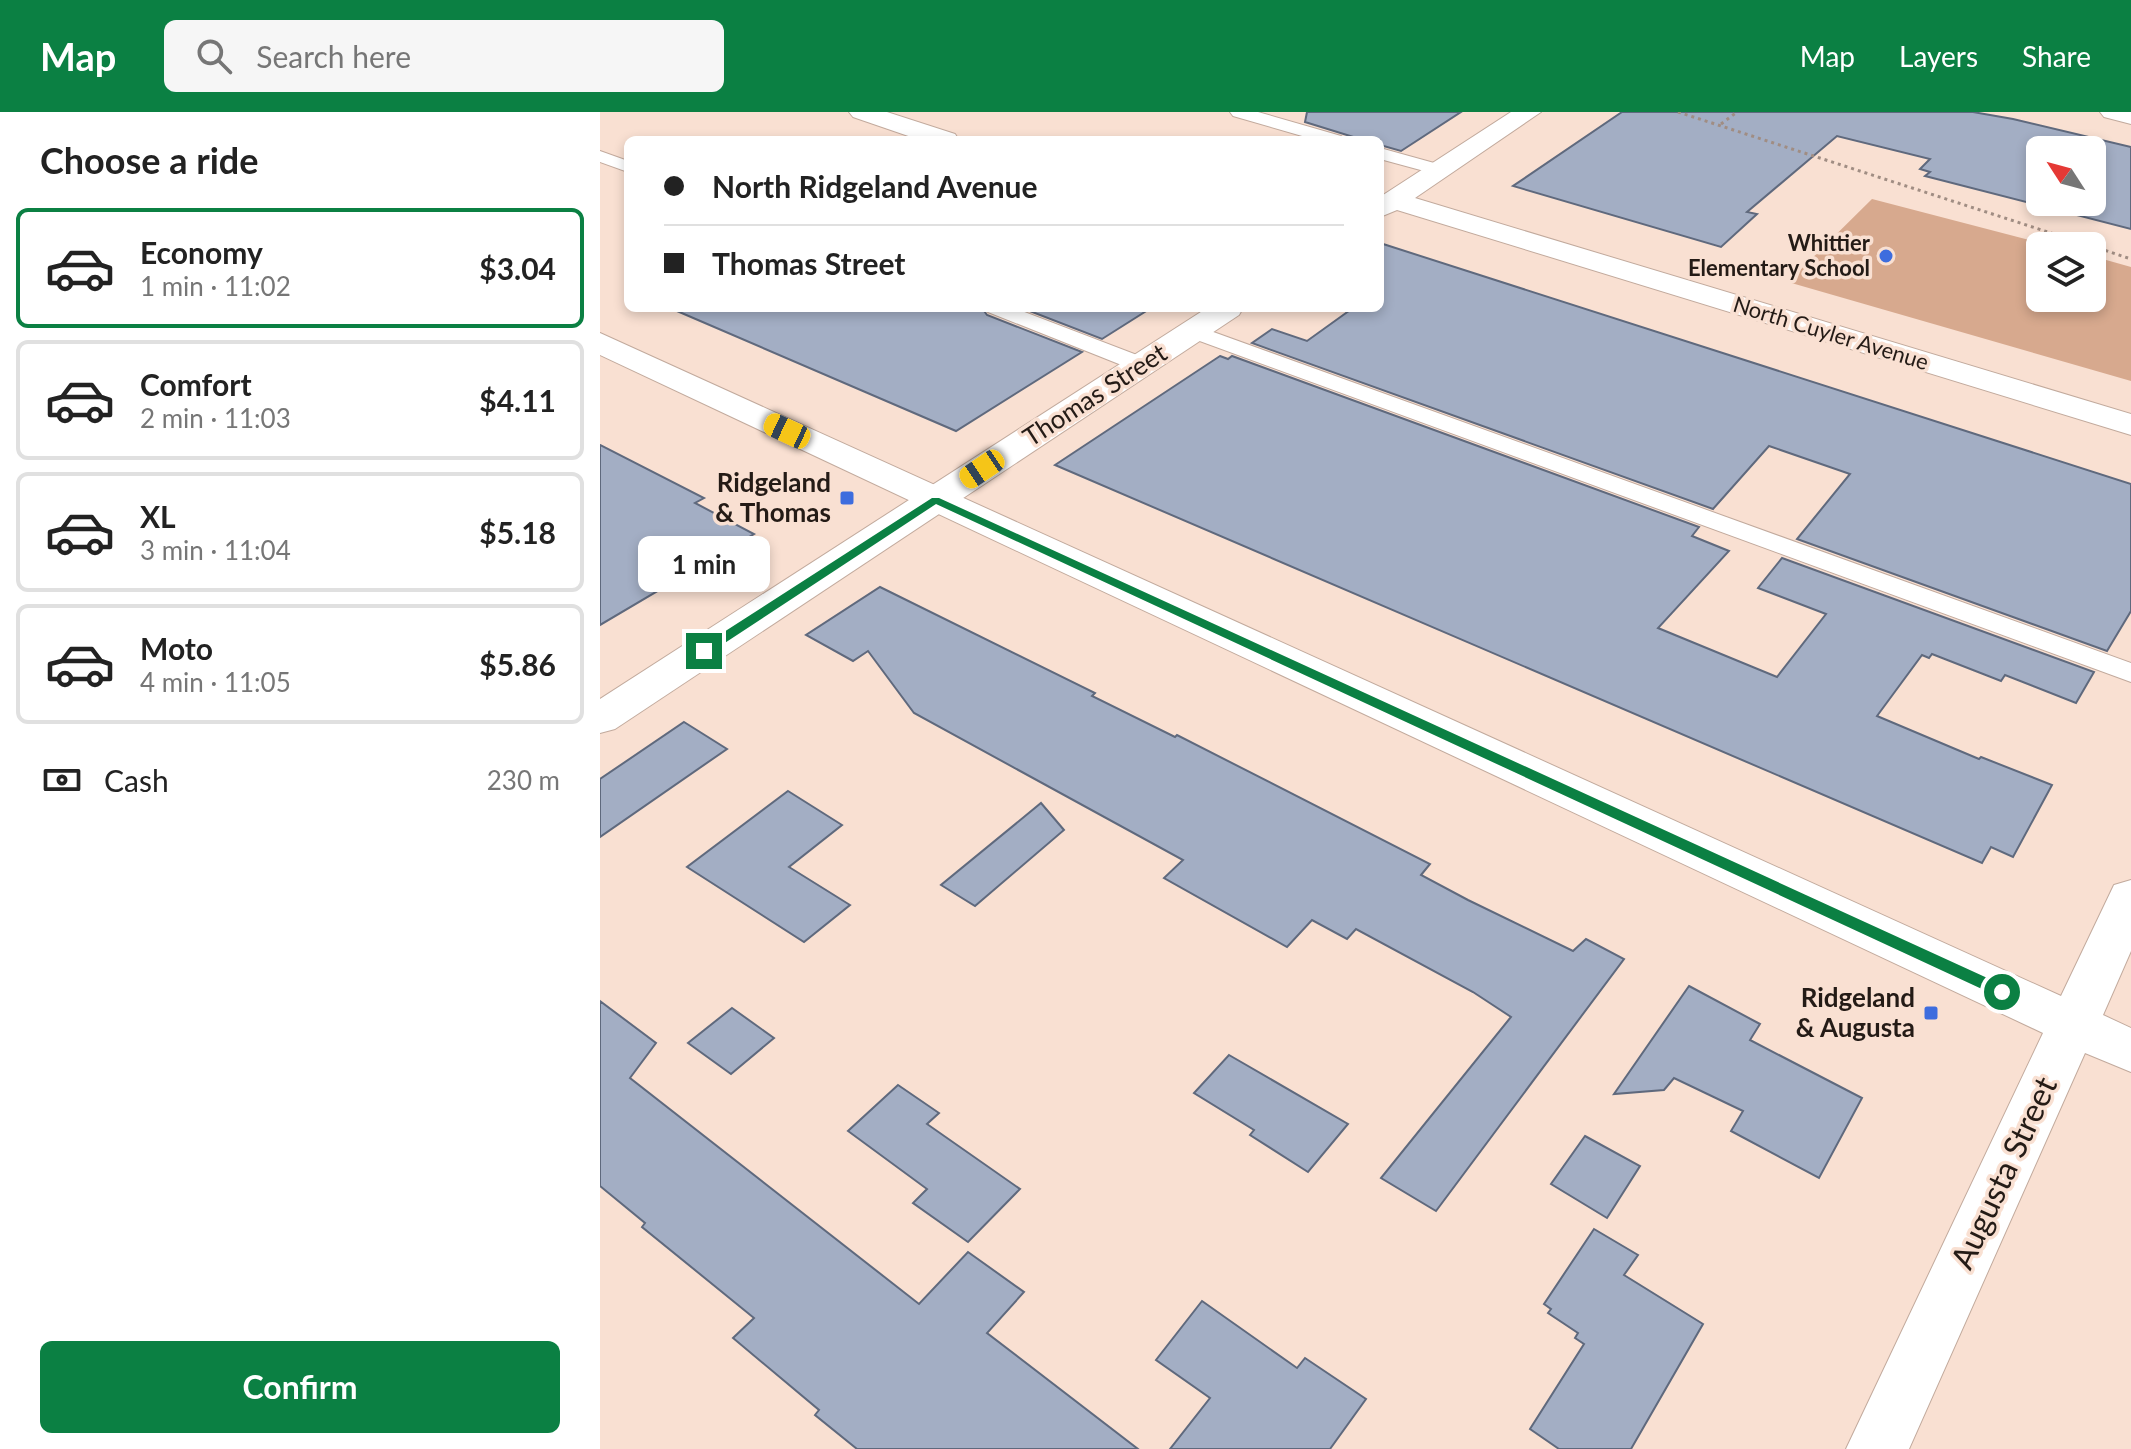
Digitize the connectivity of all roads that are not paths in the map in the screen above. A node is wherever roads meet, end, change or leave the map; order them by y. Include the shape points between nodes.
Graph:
1 (862, 112) edge
2 (1239, 112) edge
3 (1528, 112) edge
4 (2113, 112) edge
5 (2131, 116) edge
6 (934, 136) edge
7 (1321, 136) edge
8 (1384, 154) edge
9 (600, 156) edge
10 (624, 165) edge
11 (1439, 170) junction
12 (1386, 205) edge
13 (1005, 312) edge
14 (1222, 312) edge
15 (1194, 331) junction
16 (600, 343) edge
17 (1142, 365) junction
18 (2131, 425) edge
19 (935, 500) junction
20 (2131, 673) edge
21 (600, 719) edge
22 (2131, 898) edge
23 (2073, 1024) junction
24 (2131, 1051) edge
25 (1877, 1449) edge

1 - 6 street
2 - 7 lane
3 - 11 street
4 - 5 street
8 - 11 lane
9 - 10 lane
11 - 12 street
12 - 18 street, North Cuyler Avenue
13 - 17 lane
14 - 15 street, Thomas Street
15 - 17 street, Thomas Street
15 - 20 lane
16 - 19 street
17 - 19 street, Thomas Street
19 - 21 street, Thomas Street
19 - 23 street
22 - 23 street, Augusta Street
23 - 24 street
23 - 25 street, Augusta Street

